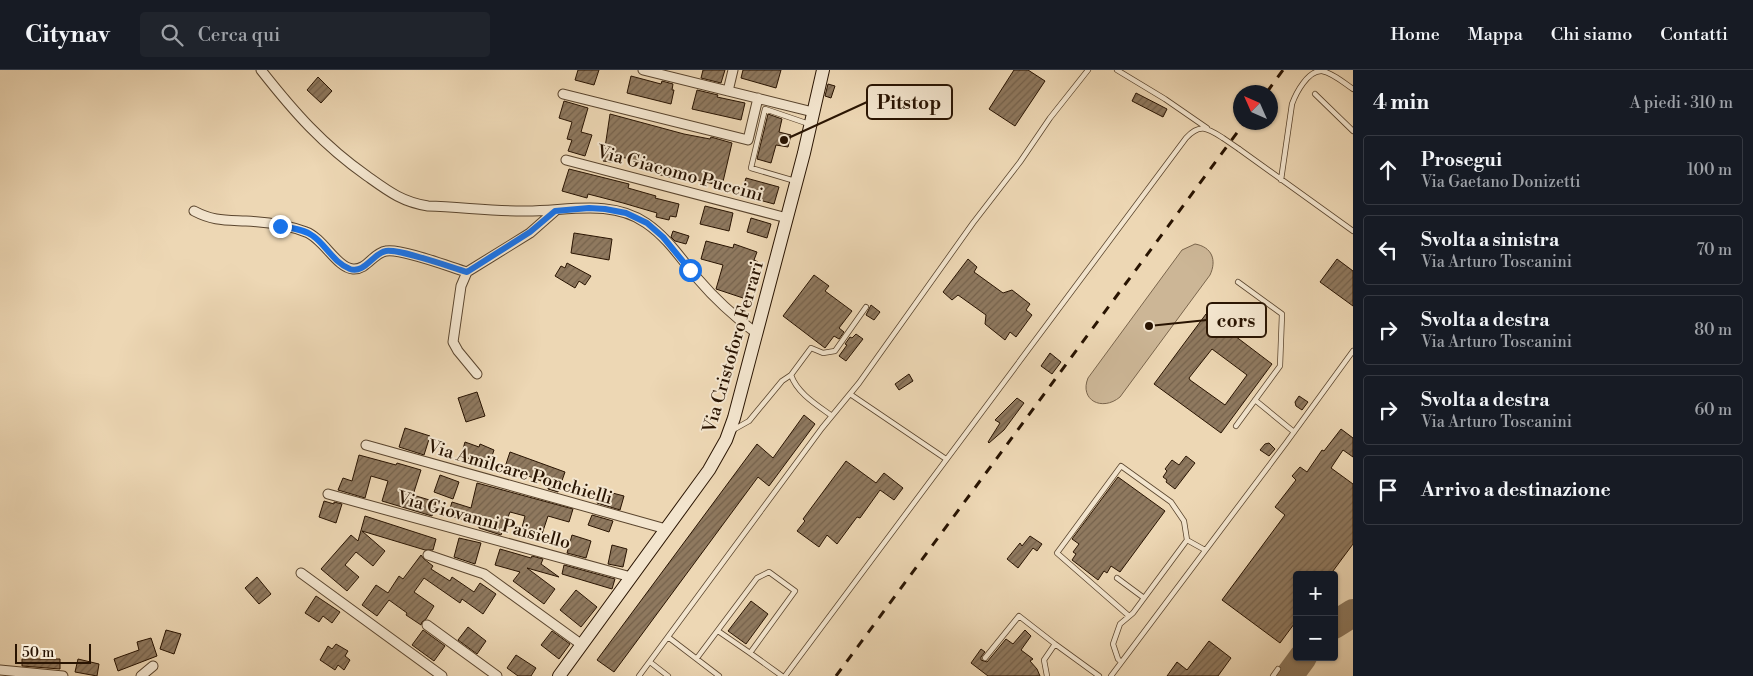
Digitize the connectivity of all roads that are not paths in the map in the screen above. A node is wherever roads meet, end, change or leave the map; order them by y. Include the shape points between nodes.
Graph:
1 (261, 70) edge
2 (272, 70) edge
3 (643, 70) edge
4 (733, 70) edge
5 (823, 70) edge
6 (1088, 70) edge
7 (1117, 70) edge
8 (656, 72) edge
9 (270, 82) junction
10 (1353, 89) edge
11 (728, 91) junction
12 (563, 94) dead end
13 (1315, 94) dead end
14 (758, 98) junction
15 (812, 118) junction
16 (1209, 129) junction
17 (1353, 131) edge
18 (566, 160) dead end
19 (1281, 180) junction
20 (796, 181) junction
21 (194, 211) dead end
22 (555, 211) junction
23 (787, 218) junction
24 (1353, 231) edge
25 (467, 272) junction
26 (1238, 282) dead end
27 (866, 307) dead end
28 (756, 334) junction
29 (1353, 351) edge
30 (477, 374) dead end
31 (791, 375) junction
32 (850, 394) junction
33 (1255, 400) junction
34 (832, 416) junction
35 (1236, 426) dead end
36 (730, 432) junction
37 (1294, 432) junction
38 (366, 445) dead end
39 (946, 459) junction
40 (328, 494) dead end
41 (666, 529) junction
42 (1187, 540) junction
43 (1205, 550) junction
44 (428, 555) dead end
45 (301, 572) dead end
46 (631, 577) junction
47 (1117, 578) dead end
48 (1144, 598) junction
49 (1129, 616) junction
50 (427, 625) dead end
51 (718, 631) junction
52 (668, 637) junction
53 (1055, 644) junction
54 (582, 645) junction
55 (750, 654) junction
56 (697, 658) junction
57 (985, 658) dead end
58 (650, 662) junction
59 (1121, 662) junction
60 (153, 666) dead end
61 (1278, 669) dead end
62 (0, 670) edge
63 (712, 674) edge
64 (63, 676) edge
65 (141, 676) edge
66 (442, 676) edge
67 (497, 676) edge
68 (559, 676) edge
69 (640, 676) edge
70 (668, 676) edge
71 (719, 676) edge
72 (784, 676) edge
73 (1046, 676) edge
74 (1099, 676) edge
75 (1111, 676) edge
76 (1273, 676) edge

1 - 9 street
2 - 9 street
3 - 8 street
4 - 11 street
5 - 15 main road, Via Cristoforo Ferrari
6 - 32 lane
7 - 16 lane
8 - 11 street
9 - 22 street via 329,147 402,199 428,206
10 - 19 lane via 1323,71 1311,74 1303,82 1292,104
11 - 14 street
12 - 14 street via 748,140
13 - 17 lane
14 - 15 street
15 - 20 main road, Via Cristoforo Ferrari
15 - 20 lane via 765,110 751,168
16 - 19 lane, bridge
16 - 39 lane via 1198,129 1184,140
18 - 23 street, Via Giacomo Puccini
19 - 24 lane
20 - 23 main road, Via Cristoforo Ferrari
21 - 25 street via 215,220 265,223 305,232 351,269 360,268 389,251
22 - 25 street via 530,232
22 - 28 street via 605,209 647,223 671,245 716,299
23 - 28 main road, Via Cristoforo Ferrari
25 - 30 street via 460,286 454,342
26 - 33 lane via 1282,314 1280,366
27 - 31 lane via 835,351 823,353 811,348
28 - 36 main road, Via Cristoforo Ferrari
29 - 37 lane
31 - 34 lane via 794,384 810,400
31 - 36 lane via 782,381 749,421
32 - 34 lane
32 - 39 lane
33 - 35 lane
33 - 37 lane
34 - 52 lane
36 - 41 main road, Via Cristoforo Ferrari via 713,464
37 - 43 lane
38 - 41 street, Via Amilcare Ponchielli
39 - 72 lane
40 - 46 street, Via Giovanni Paisiello
41 - 46 main road, Via Cristoforo Ferrari
42 - 43 lane
42 - 48 lane
42 - 49 lane via 1184,521 1171,502 1120,466 1057,553
43 - 59 lane
44 - 54 street via 484,574
45 - 66 street
46 - 54 main road, Via Cristoforo Ferrari
47 - 48 lane
48 - 49 lane
49 - 59 lane via 1120,624 1113,644
50 - 67 street
51 - 55 lane
51 - 55 lane via 757,578 769,572 795,591
51 - 56 lane
52 - 56 lane
52 - 58 lane
53 - 57 lane via 1019,616
53 - 73 lane via 1044,660
53 - 74 lane
54 - 68 main road, Via Cristoforo Ferrari
55 - 72 lane
56 - 63 lane
58 - 69 lane
58 - 70 lane
59 - 75 lane
60 - 65 street
61 - 76 lane
62 - 64 street
63 - 71 lane

